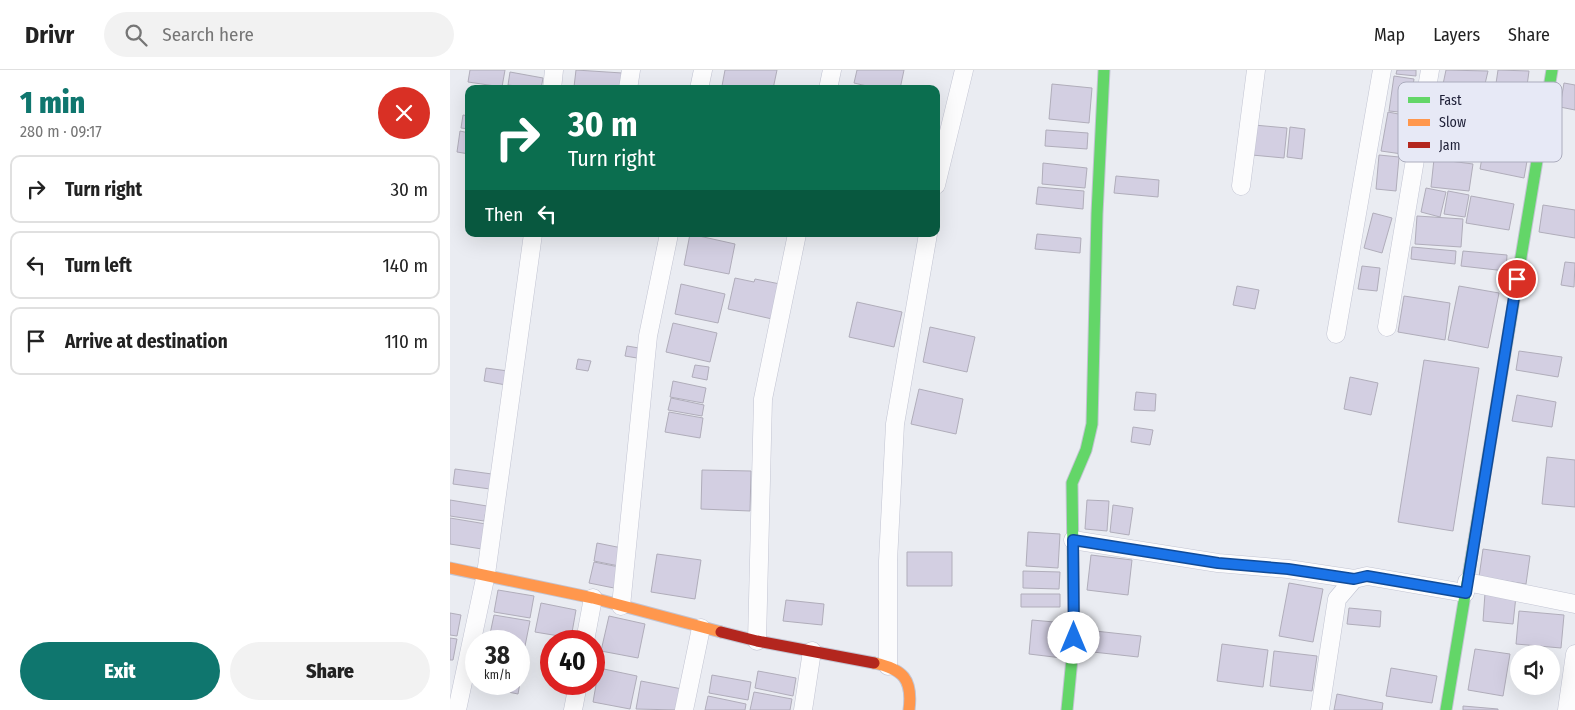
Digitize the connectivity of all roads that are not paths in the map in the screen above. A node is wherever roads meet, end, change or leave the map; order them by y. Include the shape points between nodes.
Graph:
1 (554, 70) edge
2 (631, 70) edge
3 (703, 70) edge
4 (832, 70) edge
5 (964, 70) edge
6 (1104, 70) edge
7 (1256, 70) edge
8 (1382, 70) edge
9 (552, 85) edge
10 (629, 85) edge
11 (700, 85) edge
12 (829, 85) edge
13 (1415, 162) edge
14 (1537, 162) edge
15 (940, 169) edge
16 (1241, 186) dead end
17 (533, 237) edge
18 (668, 237) edge
19 (796, 237) edge
20 (927, 237) edge
21 (1387, 327) dead end
22 (1336, 334) dead end
23 (1073, 540) junction
24 (450, 568) edge
25 (486, 574) junction
26 (1354, 579) junction
27 (1466, 588) junction
28 (593, 598) junction
29 (1575, 604) edge
30 (621, 606) junction
31 (701, 628) junction
32 (587, 630) edge
33 (757, 641) junction
34 (812, 651) junction
35 (1575, 654) edge
36 (888, 666) junction
37 (576, 695) edge
38 (457, 710) edge
39 (573, 710) edge
40 (684, 710) edge
41 (803, 710) edge
42 (909, 710) edge
43 (1067, 710) edge
44 (1320, 710) edge
45 (1446, 710) edge
46 (1567, 710) edge

1 - 9 street
2 - 10 street
3 - 11 street
4 - 12 street
5 - 15 street
6 - 23 street via 1092,424 1086,450 1072,483
7 - 16 street
8 - 22 street
13 - 21 street
14 - 27 street
17 - 25 street
18 - 30 street via 648,336
19 - 33 street via 763,399
20 - 36 street via 895,424 888,561
23 - 26 street via 1218,563
23 - 43 street via 1074,638
24 - 25 street
25 - 28 street
25 - 38 street
26 - 27 street via 1367,576
26 - 44 street via 1337,599
27 - 29 street
27 - 45 street
28 - 30 street
28 - 32 street
30 - 31 street
31 - 33 street
31 - 40 street
33 - 34 street
34 - 36 street
34 - 41 street
35 - 46 street
36 - 42 street via 908,680 912,692
37 - 39 street

